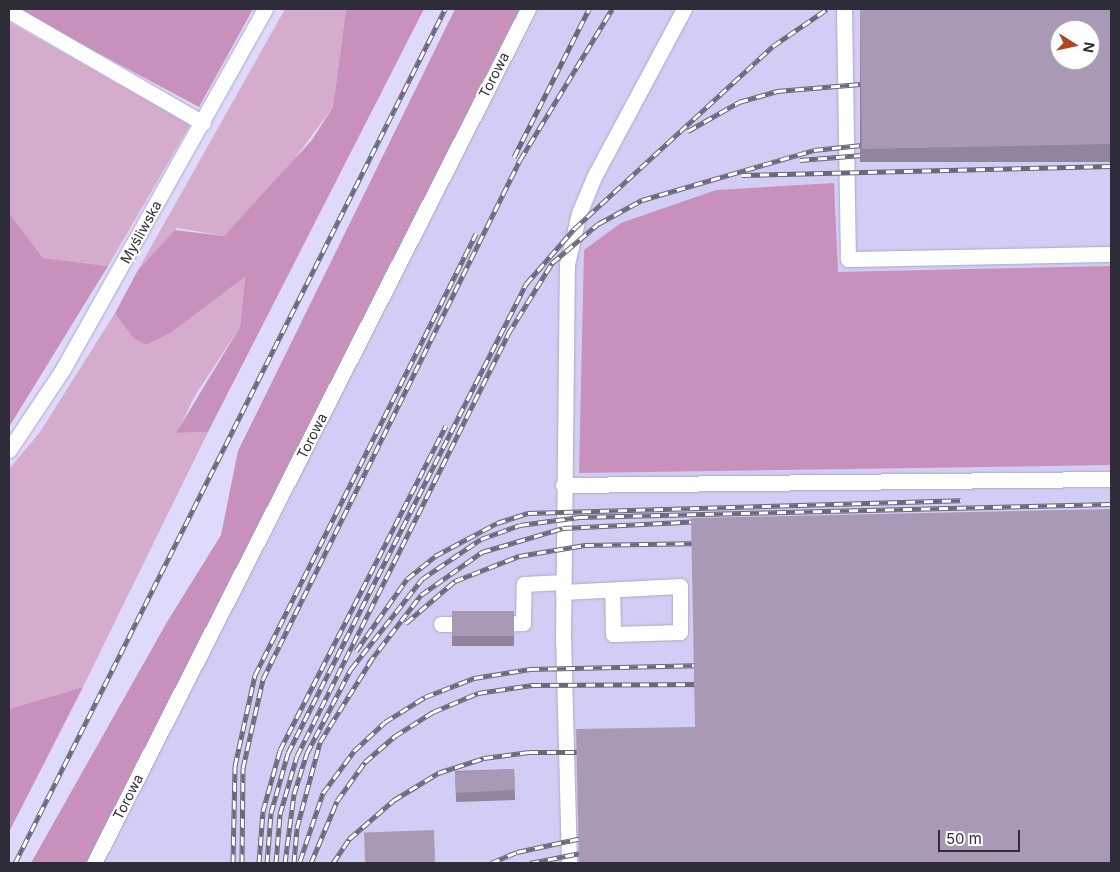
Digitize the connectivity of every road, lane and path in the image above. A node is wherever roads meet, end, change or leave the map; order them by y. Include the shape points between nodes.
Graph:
1 (265, 9) edge
2 (528, 9) edge
3 (684, 9) edge
4 (844, 9) edge
5 (9, 11) edge
6 (203, 123) junction
7 (1111, 254) edge
8 (9, 450) edge
9 (1111, 478) edge
10 (562, 485) junction
11 (563, 587) junction
12 (612, 595) dead end
13 (441, 624) dead end
14 (94, 863) edge
15 (569, 863) edge

1 - 6 street, Myśliwska
2 - 14 street, Torowa
3 - 10 street via 595,175 574,229 567,264 563,339
4 - 7 street via 848,259
5 - 6 street
6 - 8 street, Myśliwska via 63,370
9 - 10 street
10 - 11 street
11 - 12 street via 680,586 680,632 613,634
11 - 13 street via 524,584 523,623
11 - 15 street

